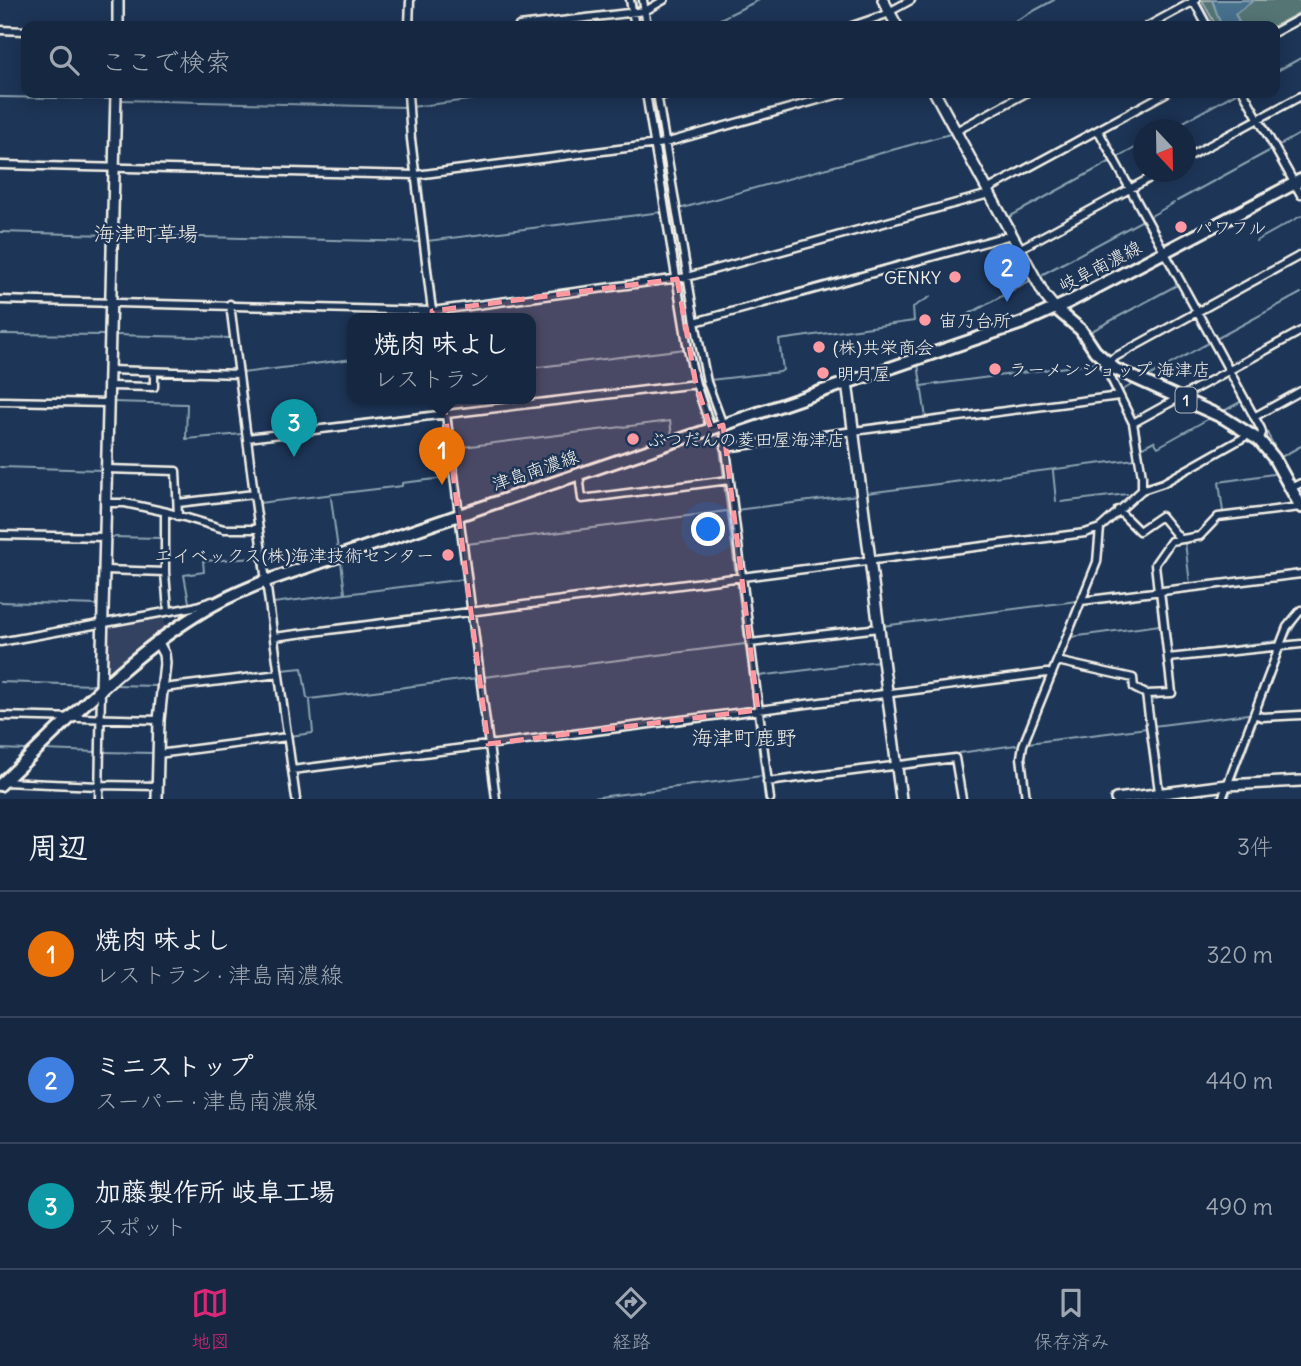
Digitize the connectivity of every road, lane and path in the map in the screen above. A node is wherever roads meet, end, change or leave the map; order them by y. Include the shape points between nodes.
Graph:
1 (118, 0) edge
2 (410, 0) edge
3 (630, 0) edge
4 (643, 0) edge
5 (664, 0) edge
6 (883, 0) edge
7 (911, 0) edge
8 (1194, 1) edge
9 (643, 11) junction
10 (633, 12) junction
11 (890, 12) junction
12 (1301, 18) edge
13 (118, 21) edge
14 (410, 21) edge
15 (560, 21) edge
16 (634, 21) edge
17 (646, 21) edge
18 (866, 21) edge
19 (894, 21) edge
20 (1157, 21) edge
21 (1204, 21) edge
22 (0, 30) edge
23 (1280, 30) edge
24 (21, 31) edge
25 (1301, 96) edge
26 (116, 98) edge
27 (408, 98) edge
28 (647, 98) edge
29 (658, 98) edge
30 (825, 98) edge
31 (938, 98) edge
32 (1018, 98) edge
33 (1157, 98) edge
34 (1247, 98) edge
35 (1259, 118) junction
36 (1098, 130) junction
37 (956, 131) junction
38 (664, 143) junction
39 (655, 145) junction
40 (1196, 152) edge
41 (0, 165) edge
42 (114, 168) junction
43 (416, 175) junction
44 (1142, 182) edge
45 (1298, 182) edge
46 (1130, 188) junction
47 (988, 192) junction
48 (1301, 195) edge
49 (1012, 235) junction
50 (1019, 249) junction
51 (1166, 251) junction
52 (1301, 255) edge
53 (682, 278) junction
54 (0, 300) edge
55 (111, 302) junction
56 (230, 304) junction
57 (1055, 308) junction
58 (1198, 312) junction
59 (396, 313) edge
60 (433, 313) edge
61 (446, 313) edge
62 (695, 322) junction
63 (1301, 331) edge
64 (1104, 361) junction
65 (110, 370) junction
66 (1228, 370) junction
67 (155, 372) junction
68 (239, 374) junction
69 (847, 382) junction
70 (695, 384) junction
71 (109, 386) junction
72 (1301, 391) edge
73 (1119, 396) junction
74 (1179, 397) junction
75 (0, 401) edge
76 (109, 403) junction
77 (445, 404) edge
78 (534, 404) edge
79 (536, 404) edge
80 (446, 415) junction
81 (1254, 417) junction
82 (1133, 423) junction
83 (717, 427) junction
84 (854, 432) junction
85 (1254, 437) junction
86 (247, 438) junction
87 (725, 448) junction
88 (106, 468) junction
89 (579, 474) junction
90 (726, 480) junction
91 (1296, 486) edge
92 (1142, 490) junction
93 (254, 494) junction
94 (106, 503) junction
95 (178, 503) junction
96 (1301, 507) edge
97 (1118, 510) junction
98 (165, 512) junction
99 (459, 515) junction
100 (178, 516) junction
101 (258, 528) junction
102 (1100, 528) junction
103 (0, 535) edge
104 (106, 537) junction
105 (1180, 539) junction
106 (870, 561) junction
107 (105, 570) junction
108 (165, 572) junction
109 (1301, 573) edge
110 (739, 577) junction
111 (266, 581) junction
112 (1159, 591) junction
113 (231, 596) junction
114 (1081, 601) junction
115 (1301, 610) edge
116 (167, 611) junction
117 (472, 611) junction
118 (103, 623) junction
119 (879, 628) junction
120 (274, 636) junction
121 (157, 641) junction
122 (0, 642) edge
123 (750, 643) junction
124 (1301, 644) edge
125 (1280, 645) junction
126 (1168, 658) junction
127 (1058, 661) junction
128 (279, 674) junction
129 (1052, 674) junction
130 (163, 688) junction
131 (101, 690) junction
132 (887, 693) junction
133 (1146, 694) junction
134 (755, 711) junction
135 (1254, 715) junction
136 (1301, 715) edge
137 (0, 716) edge
138 (71, 718) junction
139 (101, 718) junction
140 (159, 720) junction
141 (288, 737) junction
142 (488, 744) junction
143 (158, 754) junction
144 (896, 763) junction
145 (292, 770) junction
146 (767, 780) junction
147 (1301, 781) edge
148 (1, 782) edge
149 (99, 785) junction
150 (1227, 785) junction
151 (157, 786) junction
152 (1159, 796) edge
153 (99, 799) edge
154 (157, 799) edge
155 (296, 799) edge
156 (496, 799) edge
157 (770, 799) edge
158 (901, 799) edge
159 (962, 799) edge
160 (1026, 799) edge
161 (1116, 799) edge
162 (1222, 799) edge

1 - 13 street
2 - 14 street
3 - 10 street
4 - 9 street
5 - 9 street
6 - 11 street
7 - 11 street
8 - 20 street
8 - 21 street
9 - 10 street
9 - 17 street
10 - 15 street
10 - 16 street
11 - 18 street
11 - 19 street
12 - 23 street
22 - 24 street
25 - 35 street
26 - 42 street
27 - 43 street
28 - 39 street
29 - 38 street
30 - 38 street
31 - 37 street
32 - 37 street
33 - 36 street
34 - 35 street
35 - 40 street
35 - 45 street
36 - 46 street
36 - 47 street
37 - 47 street
38 - 39 street
38 - 53 street
39 - 43 street
39 - 53 street
41 - 42 street
42 - 43 street
42 - 55 street
43 - 60 street
44 - 46 street
45 - 48 street
45 - 51 main road, 岐阜南濃線
46 - 50 street
46 - 51 street
47 - 49 street
47 - 53 street
49 - 50 street
49 - 62 street
50 - 57 street
51 - 57 main road, 岐阜南濃線
51 - 58 street
52 - 58 street
53 - 61 street
53 - 62 street
53 - 70 street
54 - 55 street
55 - 56 street
55 - 65 street
56 - 59 street
56 - 68 street
57 - 64 main road, 岐阜南濃線 / 1 via 1081,330
57 - 69 main road, 津島南濃線
58 - 64 street
58 - 66 street
62 - 83 street
63 - 66 street
64 - 73 street
64 - 74 main road, 岐阜南濃線 / 1
65 - 67 street
65 - 71 street
66 - 74 street
66 - 81 street
67 - 68 street
67 - 71 street via 154,387
68 - 86 street
69 - 83 main road, 津島南濃線
69 - 84 street
70 - 79 street
70 - 83 street
71 - 76 street
72 - 81 street
73 - 82 street
73 - 84 street
74 - 82 street
74 - 85 main road, 岐阜南濃線 / 1
75 - 76 street
76 - 88 street
77 - 80 street
78 - 80 street
80 - 86 street
80 - 99 street
81 - 85 street via 1262,433
82 - 92 street
83 - 87 street
83 - 89 main road, 津島南濃線
84 - 87 street
84 - 106 street
85 - 91 main road, 岐阜南濃線 / 1
85 - 92 street
86 - 93 street
87 - 90 street
88 - 94 street
88 - 95 street via 176,471
89 - 90 street via 582,499
89 - 99 main road, 津島南濃線
90 - 110 street
91 - 96 main road, 岐阜南濃線 / 1
92 - 97 street
93 - 95 street
93 - 101 street
94 - 98 street
94 - 104 street
95 - 100 street
96 - 105 street via 1218,517 1200,536
97 - 102 street
97 - 105 street via 1139,531 1161,516
98 - 100 street
98 - 108 street
99 - 111 main road, 津島南濃線
99 - 117 street
100 - 101 street via 225,529
101 - 111 street
102 - 106 street via 1062,537
102 - 114 street via 1097,562
103 - 104 street
104 - 107 street
105 - 112 street via 1171,541 1155,564
106 - 110 street
106 - 119 street
107 - 108 street
107 - 118 street
108 - 116 street
109 - 112 street
110 - 117 street
110 - 123 street
111 - 113 main road, 津島南濃線
111 - 120 street
112 - 114 street
112 - 126 street
113 - 116 street
113 - 121 main road, 津島南濃線
114 - 127 street
115 - 125 street
116 - 118 street
117 - 120 street
117 - 142 street
118 - 122 street
118 - 131 street
119 - 123 street
119 - 132 street
120 - 128 street
121 - 130 street via 164,654
121 - 131 main road, 津島南濃線
123 - 134 street
124 - 125 street
125 - 126 street
125 - 135 street
126 - 133 street via 1172,693
127 - 129 street
127 - 133 street via 1133,678 1134,688
128 - 130 street
128 - 141 street
129 - 132 street
129 - 160 street via 1023,745
130 - 140 street
131 - 138 main road, 津島南濃線
131 - 139 street
132 - 134 street
132 - 144 street
133 - 152 street
134 - 142 street
134 - 146 street
135 - 136 street
135 - 150 street
137 - 138 street
138 - 139 street
138 - 148 main road, 津島南濃線
139 - 140 street
139 - 149 street
140 - 143 street
141 - 143 street
141 - 145 street
142 - 145 street
142 - 156 street
143 - 151 street
144 - 146 street
144 - 158 street
144 - 159 street via 955,758
145 - 155 street
146 - 157 street
147 - 150 street
148 - 149 street
149 - 151 street
149 - 153 street
150 - 152 street
150 - 162 street
151 - 154 street
152 - 161 street

